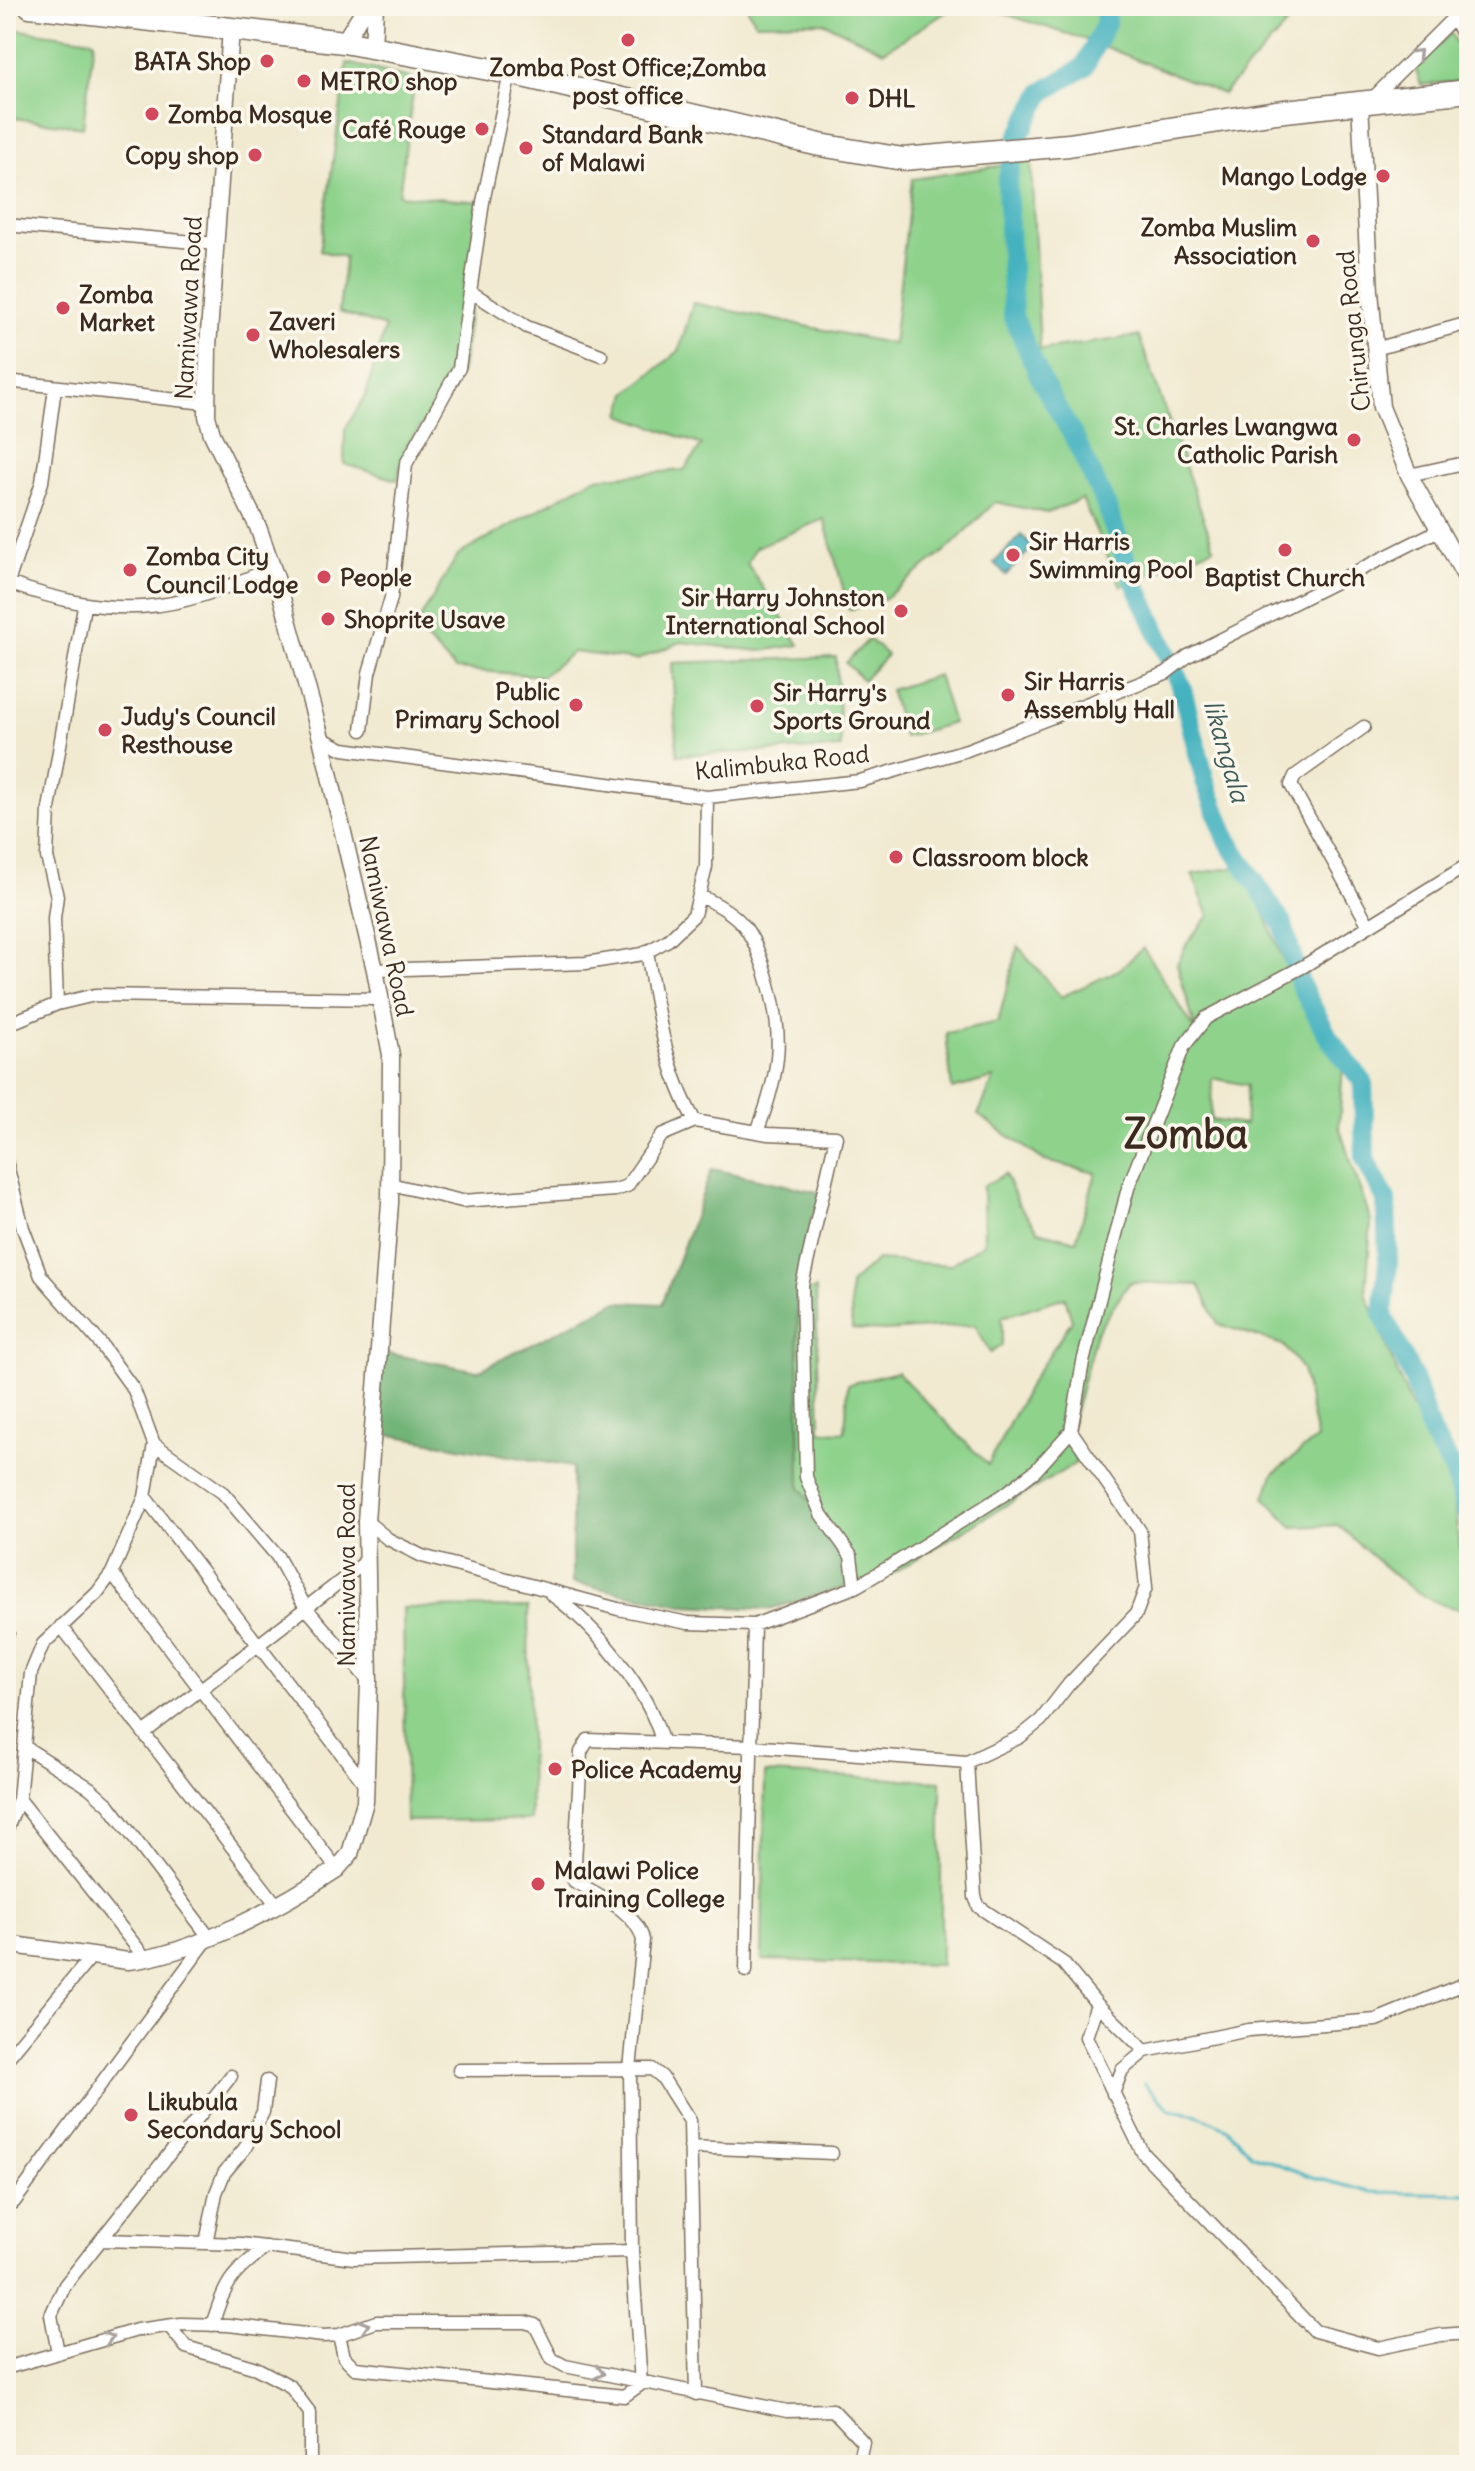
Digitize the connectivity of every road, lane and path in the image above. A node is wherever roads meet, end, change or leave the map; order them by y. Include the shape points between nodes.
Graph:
1 (30, 6) edge
2 (366, 6) edge
3 (375, 6) edge
4 (1465, 6) edge
5 (1453, 17) junction
6 (231, 29) junction
7 (344, 42) junction
8 (373, 48) junction
9 (1469, 48) edge
10 (510, 73) junction
11 (1469, 91) edge
12 (1365, 102) junction
13 (6, 225) edge
14 (216, 244) junction
15 (471, 292) junction
16 (1469, 323) edge
17 (1375, 349) junction
18 (601, 355) dead end
19 (6, 381) edge
20 (55, 388) junction
21 (205, 403) junction
22 (1469, 462) edge
23 (1409, 475) junction
24 (1439, 530) junction
25 (273, 567) junction
26 (1469, 583) edge
27 (7, 586) edge
28 (84, 606) junction
29 (1364, 727) dead end
30 (362, 730) dead end
31 (321, 738) junction
32 (707, 797) junction
33 (1469, 864) edge
34 (700, 896) junction
35 (1369, 926) junction
36 (647, 951) junction
37 (375, 970) junction
38 (380, 999) junction
39 (57, 1004) junction
40 (6, 1025) edge
41 (695, 1121) junction
42 (757, 1132) junction
43 (6, 1161) edge
44 (390, 1184) junction
45 (1071, 1431) junction
46 (154, 1444) junction
47 (145, 1497) junction
48 (366, 1521) junction
49 (368, 1560) junction
50 (112, 1573) junction
51 (855, 1587) junction
52 (542, 1588) junction
53 (306, 1608) junction
54 (754, 1625) junction
55 (61, 1626) junction
56 (258, 1645) junction
57 (369, 1681) junction
58 (201, 1689) junction
59 (144, 1733) junction
60 (662, 1741) junction
61 (751, 1746) junction
62 (25, 1747) junction
63 (967, 1762) junction
64 (364, 1783) junction
65 (19, 1799) junction
66 (6, 1831) edge
67 (337, 1869) junction
68 (276, 1904) junction
69 (209, 1937) junction
70 (6, 1944) edge
71 (91, 1957) junction
72 (146, 1959) junction
73 (746, 1971) dead end
74 (1469, 1982) edge
75 (1097, 2004) junction
76 (1145, 2051) junction
77 (6, 2060) edge
78 (630, 2069) junction
79 (459, 2070) dead end
80 (231, 2076) dead end
81 (267, 2081) dead end
82 (1113, 2094) junction
83 (690, 2147) junction
84 (832, 2153) dead end
85 (14, 2202) dead end
86 (102, 2240) junction
87 (206, 2243) junction
88 (267, 2247) junction
89 (632, 2251) junction
90 (212, 2325) junction
91 (169, 2326) junction
92 (1469, 2333) edge
93 (339, 2335) junction
94 (58, 2353) junction
95 (6, 2368) edge
96 (641, 2384) junction
97 (696, 2394) junction
98 (310, 2465) edge
99 (858, 2465) edge

1 - 6 highway
2 - 7 street
3 - 8 street
4 - 5 street
5 - 9 street
12 -> 5 street
6 - 7 highway
6 - 14 street, Namiwawa Road
7 - 8 highway
8 - 10 highway
10 - 12 highway via 820,145 903,159 1069,145
10 - 15 street
11 - 12 highway
12 - 17 street, Chirunga Road
13 - 14 street
14 - 21 street, Namiwawa Road
15 - 18 street via 527,327
15 - 30 street via 459,368 406,464 391,598 369,673
16 - 17 street
17 - 23 street, Chirunga Road via 1381,407
19 - 20 street
20 - 21 street
20 - 27 street via 42,482
21 - 25 street, Namiwawa Road via 212,434
22 - 23 street
23 - 24 street, Chirunga Road
24 - 26 street, Chirunga Road
24 - 32 street, Kalimbuka Road via 1188,656 1166,673 1053,719 860,781
25 - 28 street via 186,602
25 - 31 street, Namiwawa Road
27 - 28 street
28 - 39 street via 49,809 47,857 57,896
29 - 35 street via 1295,776 1291,785
31 - 32 street, Kalimbuka Road via 343,749
31 - 37 street, Namiwawa Road
32 - 34 street via 708,845
33 - 35 street
34 - 36 street via 689,921
34 - 42 street via 746,925 758,943 773,992 779,1020 776,1066
35 - 45 street via 1280,980 1219,1009 1184,1046 1126,1195
36 - 37 street via 586,963
36 - 41 street via 664,1034
37 - 38 street, Namiwawa Road
38 - 39 street via 95,995
38 - 44 street, Namiwawa Road via 391,1055
39 - 40 street
41 - 42 street
41 - 44 street via 662,1135 627,1186 615,1190 462,1201
42 - 51 street via 836,1137 802,1285 806,1477 821,1514 851,1556
43 - 46 street via 41,1276 134,1390
44 - 48 street, Namiwawa Road
45 - 51 street via 1005,1494
45 - 63 street via 1140,1531 1146,1587 1136,1614 1041,1720 1020,1737
46 - 47 street
46 - 53 street via 223,1493 277,1556
47 - 50 street
47 - 56 street
48 - 49 street, Namiwawa Road
48 - 52 street via 422,1556
49 - 53 street
49 - 57 street, Namiwawa Road
50 - 55 street
50 - 58 street
51 - 54 street
52 - 54 street via 662,1620
52 - 60 street via 597,1631
53 - 56 street
53 - 57 street
54 - 61 street
55 - 59 street
55 - 62 street via 43,1644 31,1673
56 - 58 street
56 - 64 street
57 - 64 street, Namiwawa Road
58 - 59 street
58 - 67 street
59 - 68 street
60 - 61 street
60 - 78 street via 599,1738 588,1740 581,1752 574,1881 626,1916 643,1940
61 - 63 street
61 - 73 street
62 - 65 street
62 - 69 street via 109,1805
63 - 75 street via 979,1907 1051,1952
64 - 67 street, Namiwawa Road via 365,1802 350,1854
65 - 66 street
65 - 72 street
67 - 68 street
68 - 69 street
69 - 72 street
69 - 85 street
70 - 71 street
71 - 72 street
71 - 77 street
74 - 76 street via 1376,2020 1249,2030
75 - 76 street
75 - 82 street via 1086,2037
76 - 82 street via 1122,2070
78 - 79 street
78 - 83 street via 652,2069 662,2077 690,2121
78 - 89 street
80 - 86 street
81 - 87 street via 263,2112 216,2193
82 - 92 street via 1151,2163 1319,2333 1378,2348
83 - 84 street
83 - 97 street
86 - 87 street
86 - 94 street via 54,2303
87 - 88 street
88 - 89 street via 354,2258
88 - 90 street via 238,2268 224,2287
89 - 96 street
90 - 91 street
90 - 93 street
94 -> 91 street
91 - 98 street via 186,2347 256,2368 290,2386 310,2413
93 -> 96 street via 376,2322 525,2322 541,2332 557,2363
93 - 96 street via 344,2357 355,2368 624,2396
94 - 95 street
96 - 97 street
97 - 99 street via 787,2411 833,2410 863,2442

